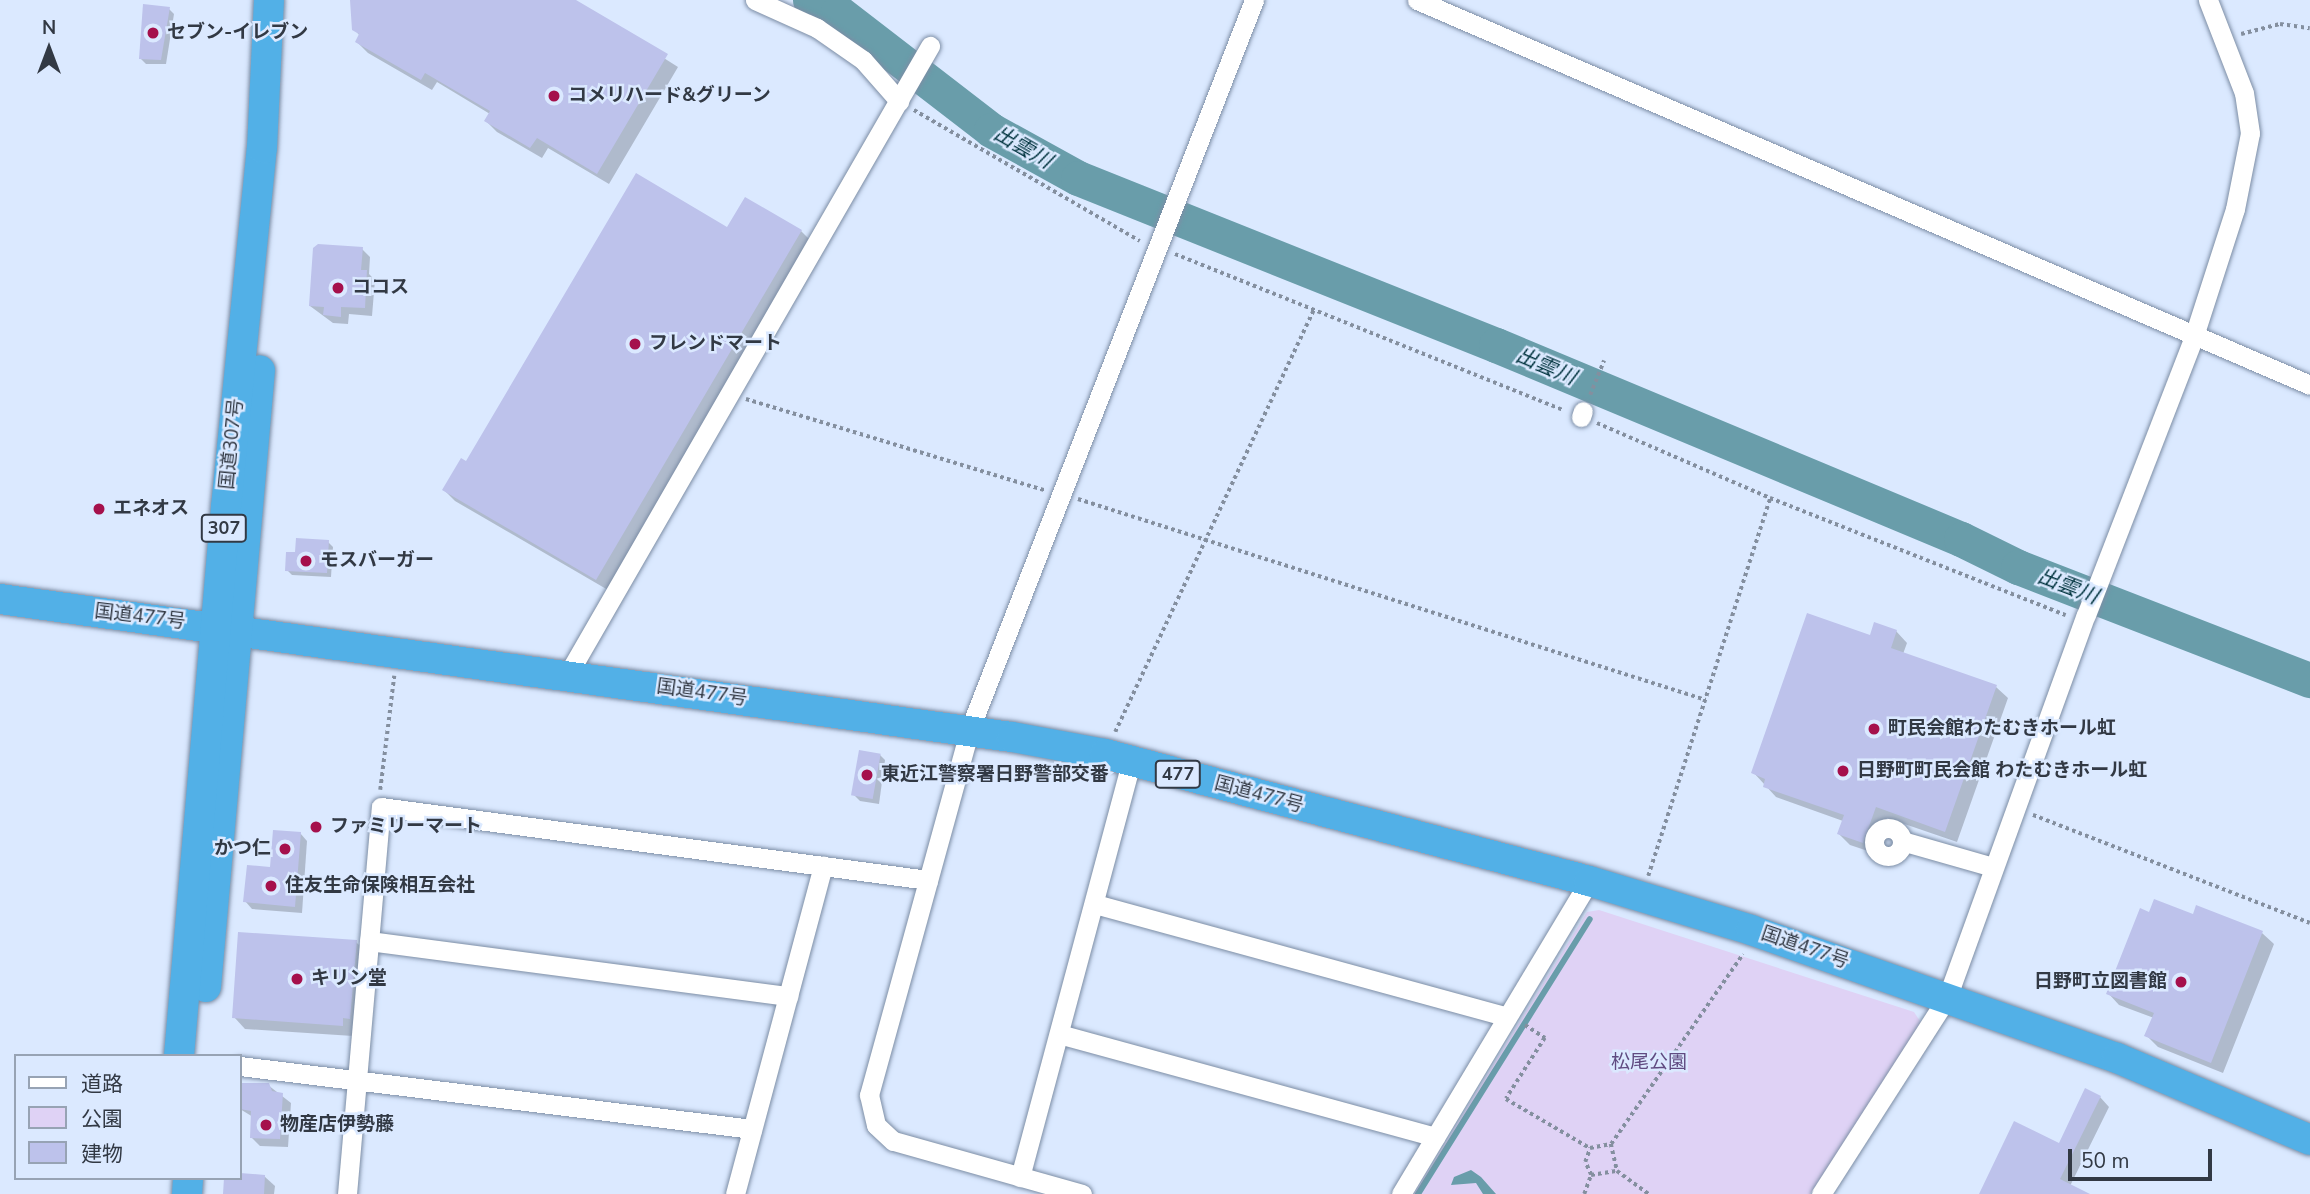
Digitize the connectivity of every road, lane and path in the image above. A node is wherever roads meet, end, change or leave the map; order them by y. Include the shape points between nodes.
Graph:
1 (269, 0) edge
2 (286, 0) edge
3 (755, 0) edge
4 (1254, 0) edge
5 (1417, 0) edge
6 (2208, 0) edge
7 (2310, 28) edge
8 (2226, 42) junction
9 (930, 46) dead end
10 (904, 93) junction
11 (1156, 249) junction
12 (1314, 310) junction
13 (2193, 336) junction
14 (1604, 361) dead end
15 (2310, 384) edge
16 (728, 393) junction
17 (1582, 414) junction
18 (1060, 495) junction
19 (1770, 498) junction
20 (1207, 540) junction
21 (0, 599) edge
22 (2084, 618) junction
23 (228, 628) junction
24 (397, 653) junction
25 (568, 674) junction
26 (1706, 700) junction
27 (969, 731) junction
28 (1118, 758) junction
29 (381, 807) junction
30 (2015, 808) junction
31 (1902, 841) dead end
32 (823, 866) junction
33 (1993, 867) junction
34 (928, 880) junction
35 (1589, 881) junction
36 (1641, 896) junction
37 (1095, 904) junction
38 (2310, 923) edge
39 (369, 941) junction
40 (1749, 946) dead end
41 (788, 996) junction
42 (1947, 998) junction
43 (1504, 1016) junction
44 (1530, 1028) dead end
45 (1059, 1034) junction
46 (179, 1054) edge
47 (199, 1054) edge
48 (242, 1066) edge
49 (357, 1077) junction
50 (752, 1129) junction
51 (1435, 1137) junction
52 (2310, 1140) edge
53 (1611, 1144) junction
54 (1590, 1148) junction
55 (1617, 1171) junction
56 (1591, 1175) junction
57 (1020, 1177) junction
58 (347, 1194) edge
59 (735, 1194) edge
60 (1082, 1194) edge
61 (1401, 1194) edge
62 (1584, 1194) edge
63 (1649, 1194) edge
64 (1821, 1194) edge

1 - 23 highway, 国道307号 / 307
2 - 23 highway, 国道307号 / 307 via 288,52
3 - 10 street via 817,28
4 - 11 street
5 - 13 street
6 - 8 street
7 - 8 path via 2252,27
8 - 13 street via 2244,93 2250,133 2247,162
9 - 10 street
10 - 11 path
10 - 16 street
11 - 12 path
11 - 18 street
12 - 17 path
12 - 20 path
13 - 15 street
13 - 22 street
14 - 17 path
16 - 18 path
16 - 25 street
17 - 19 path
18 - 20 path
18 - 27 street
19 - 22 path
19 - 26 path
20 - 26 path
20 - 28 path
21 - 23 highway, 国道477号 / 477
22 - 30 street
23 - 24 highway, 国道477号 / 477
23 - 46 highway, 国道307号 / 307
23 - 47 highway, 国道307号 / 307
24 - 25 highway, 国道477号 / 477
24 - 29 path
25 - 27 highway, 国道477号 / 477
26 - 36 path
27 - 28 highway, 国道477号 / 477
27 - 34 street
28 - 35 highway, 国道477号 / 477
28 - 37 street
29 - 32 street
29 - 39 street
30 - 33 street
30 - 38 path
31 - 33 street
32 - 34 street
32 - 41 street
33 - 42 street
34 - 57 street via 872,1081 872,1118 883,1134 902,1145
35 - 36 highway, 国道477号 / 477
35 - 43 street
36 - 42 highway, 国道477号 / 477
37 - 43 street
37 - 45 street
39 - 41 street
39 - 49 street
40 - 53 path
41 - 50 street
42 - 52 highway, 国道477号 / 477 via 2117,1058
42 - 64 street
43 - 51 street
44 - 54 path via 1545,1038 1506,1098
45 - 51 street
45 - 57 street
48 - 49 street
49 - 50 street
49 - 58 street
50 - 59 street
51 - 61 street
53 - 54 path
53 - 55 path
54 - 56 path via 1585,1162
55 - 56 path
55 - 63 path
56 - 62 path
57 - 60 street

